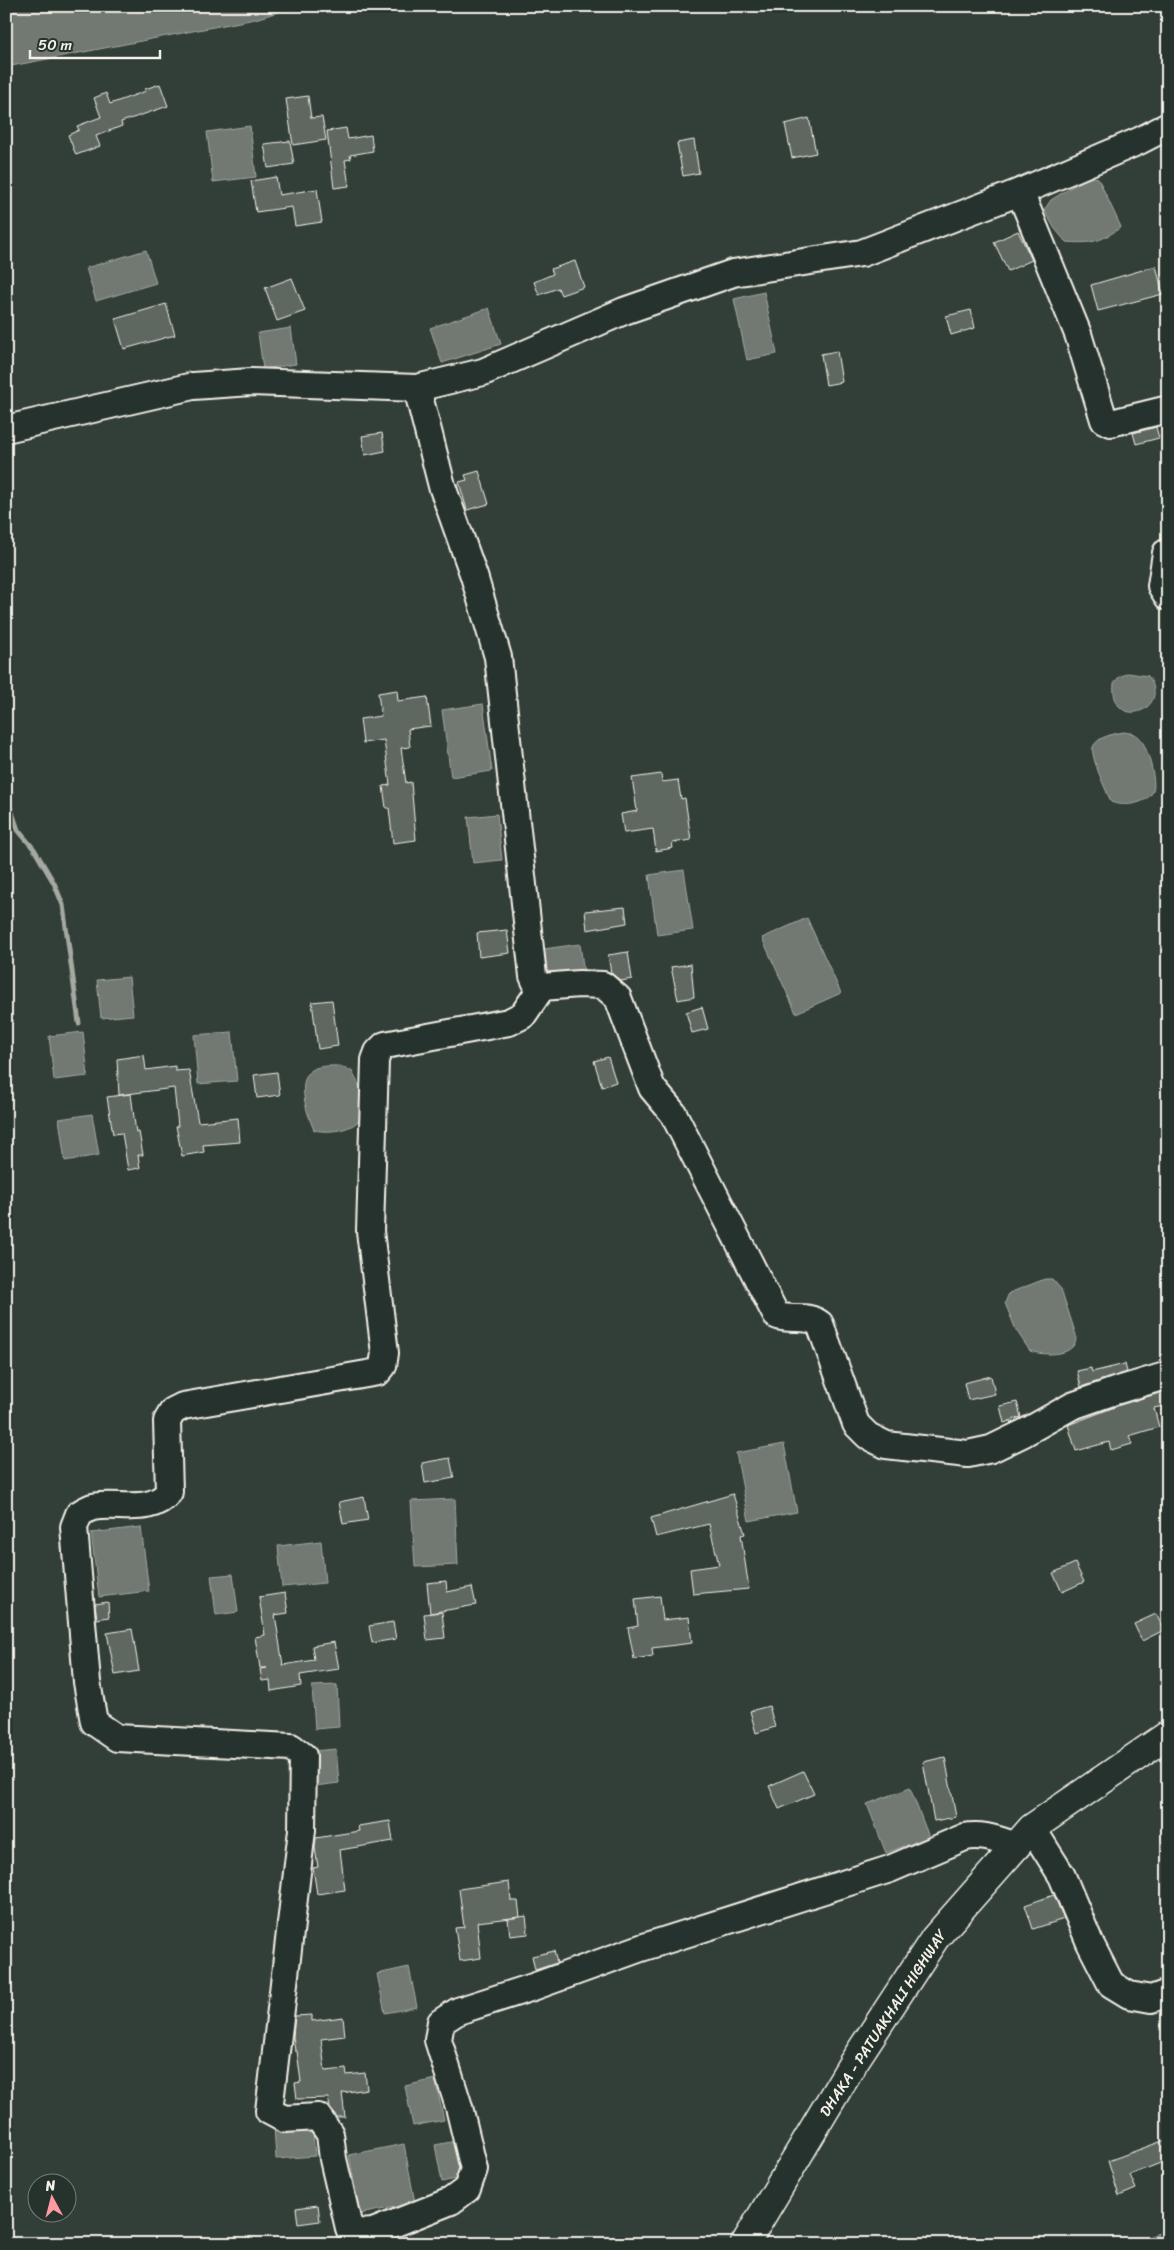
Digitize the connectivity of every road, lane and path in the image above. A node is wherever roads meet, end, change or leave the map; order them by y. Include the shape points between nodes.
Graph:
1 (1168, 126) edge
2 (1020, 192) junction
3 (417, 388) junction
4 (1168, 409) edge
5 (6, 429) edge
6 (1168, 552) edge
7 (1168, 597) edge
8 (542, 987) junction
9 (1168, 1375) edge
10 (1168, 1735) edge
11 (1025, 1837) junction
12 (1168, 1993) edge
13 (745, 2244) edge

1 - 2 street
2 - 3 street via 862,252 733,273 624,311 483,372
2 - 4 street via 1078,334 1104,420 1111,423
3 - 5 street via 251,382 193,386
3 - 8 street via 442,486 498,657 533,976 536,985
6 - 7 street via 1161,586
8 - 9 street via 603,985 618,998 652,1088 673,1113 776,1315 815,1320 820,1324 856,1424 868,1436 886,1445 968,1454 991,1449 1072,1406
8 - 11 street via 522,1015 509,1022 393,1043 378,1052 375,1060 370,1231 384,1366 378,1372 183,1406 166,1420 169,1492 163,1499 140,1506 92,1507 79,1514 74,1527 87,1682 94,1722 117,1738 291,1747 304,1756 302,1830 269,2111 284,2119 318,2117 330,2134 349,2228 361,2233 374,2232 451,2201 468,2189 474,2169 438,2040 441,2022 458,2011 890,1868 965,1837
10 - 11 highway, DHAKA - PATUAKHALI HIGHWAY
11 - 12 street via 1062,1876 1111,1984 1129,1995 1151,1999
11 - 13 highway, DHAKA - PATUAKHALI HIGHWAY via 935,1938 853,2063

